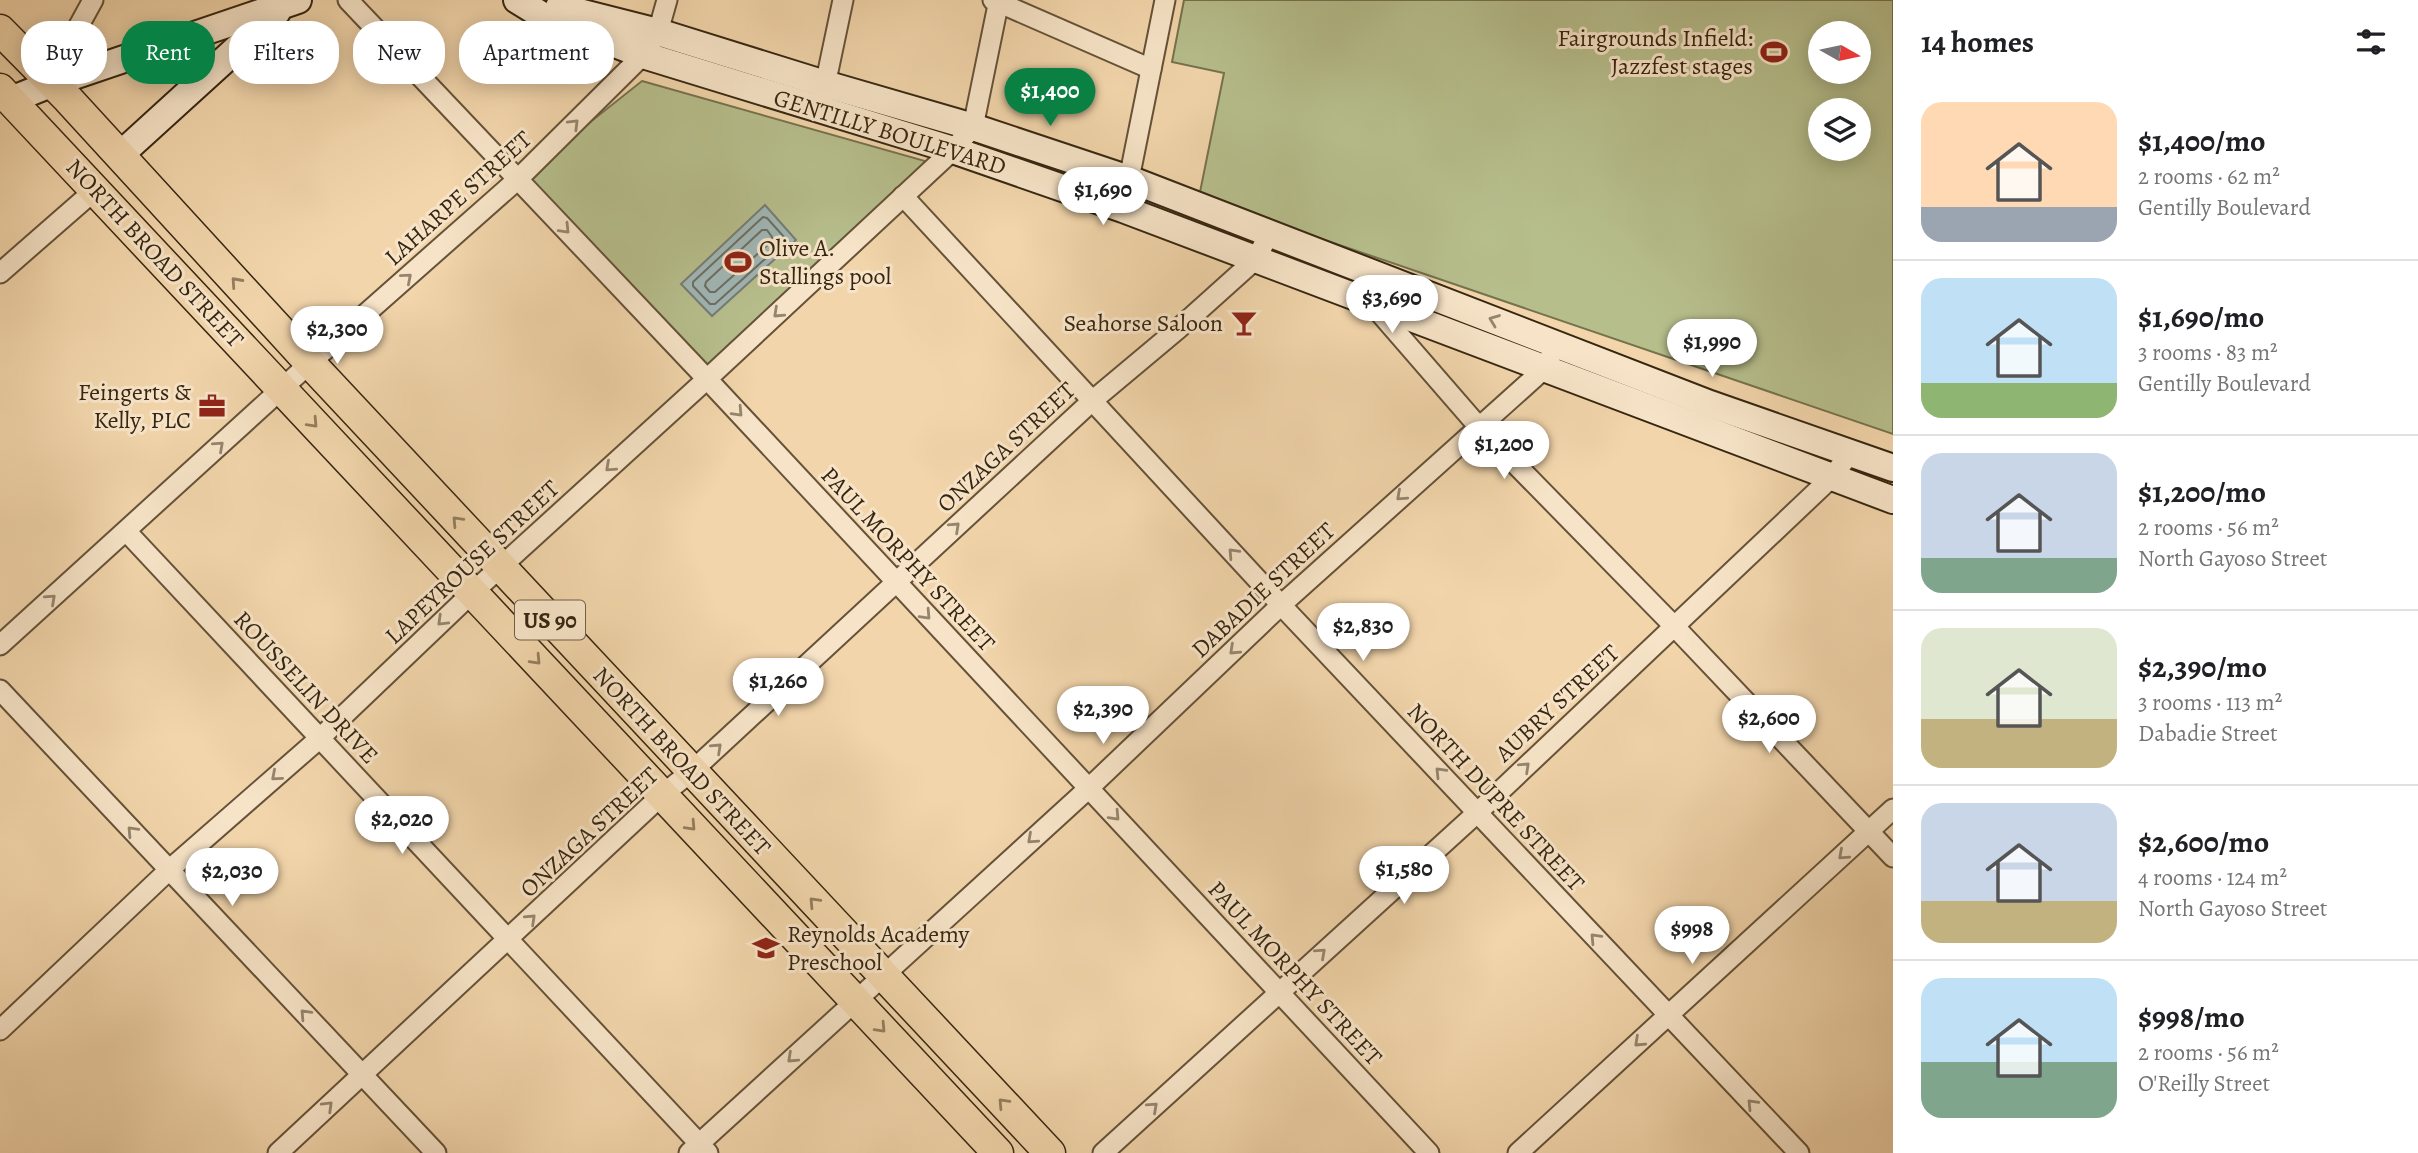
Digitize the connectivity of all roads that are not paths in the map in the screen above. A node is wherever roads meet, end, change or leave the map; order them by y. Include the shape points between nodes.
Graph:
1 (93, 0) edge
2 (348, 0) edge
3 (517, 0) edge
4 (534, 0) edge
5 (667, 0) edge
6 (843, 0) edge
7 (1165, 0) edge
8 (997, 1) edge
9 (291, 3) edge
10 (81, 21) edge
11 (0, 30) edge
12 (658, 32) junction
13 (21, 51) edge
14 (643, 55) junction
15 (107, 65) edge
16 (1151, 69) junction
17 (50, 84) edge
18 (54, 84) edge
19 (825, 84) junction
20 (4, 98) edge
21 (820, 110) junction
22 (33, 122) junction
23 (973, 127) junction
24 (953, 150) junction
25 (120, 155) junction
26 (1129, 179) junction
27 (517, 180) junction
28 (95, 190) junction
29 (903, 196) junction
30 (1123, 209) junction
31 (1270, 232) junction
32 (1255, 259) junction
33 (0, 273) edge
34 (1370, 301) junction
35 (1558, 345) junction
36 (310, 363) junction
37 (1544, 369) junction
38 (707, 379) junction
39 (282, 389) junction
40 (1092, 401) junction
41 (1478, 426) junction
42 (1851, 452) junction
43 (1893, 468) edge
44 (1832, 477) junction
45 (1893, 500) edge
46 (126, 531) junction
47 (500, 567) junction
48 (895, 582) junction
49 (472, 593) junction
50 (1281, 605) junction
51 (1674, 626) junction
52 (0, 645) edge
53 (0, 690) edge
54 (320, 738) junction
55 (692, 771) junction
56 (1088, 788) junction
57 (662, 795) junction
58 (1893, 809) edge
59 (1478, 812) junction
60 (1869, 831) junction
61 (1893, 857) edge
62 (169, 870) junction
63 (509, 940) junction
64 (883, 975) junction
65 (1280, 991) junction
66 (855, 1000) junction
67 (1668, 1015) junction
68 (0, 1030) edge
69 (361, 1074) junction
70 (699, 1150) edge
71 (278, 1153) edge
72 (436, 1153) edge
73 (998, 1153) edge
74 (1050, 1153) edge
75 (1103, 1153) edge
76 (1429, 1153) edge
77 (1518, 1153) edge
78 (1799, 1153) edge

1 - 10 street
2 - 27 street, PAUL MORPHY STREET
3 - 14 main road, GENTILLY BOULEVARD via 543,16
4 - 12 main road, GENTILLY BOULEVARD
5 - 12 street, LAHARPE STREET
6 - 19 street
7 - 16 street
8 - 16 street
8 - 23 street
9 - 15 main road
9 - 25 main road
11 - 13 main road, NORTH BROAD STREET / US 90
12 - 14 street, LAHARPE STREET
12 - 19 main road, GENTILLY BOULEVARD
14 - 21 main road, GENTILLY BOULEVARD
27 -> 14 street, LAHARPE STREET
16 - 26 street
17 - 20 main road
18 - 25 main road, NORTH BROAD STREET / US 90
19 - 21 street
19 - 23 main road, GENTILLY BOULEVARD
20 - 22 main road, NORTH BROAD STREET / US 90
21 - 24 main road, GENTILLY BOULEVARD
22 - 25 main road via 100,153
22 - 28 main road, NORTH BROAD STREET / US 90
23 - 24 street, LAPEYROUSE STREET
23 - 26 main road, GENTILLY BOULEVARD
24 - 29 street, LAPEYROUSE STREET
24 - 30 main road, GENTILLY BOULEVARD
36 -> 25 main road, NORTH BROAD STREET / US 90
26 - 30 street
26 - 31 main road, GENTILLY BOULEVARD
36 -> 27 street, LAHARPE STREET
27 -> 38 street, PAUL MORPHY STREET
28 - 33 street
28 - 39 main road, NORTH BROAD STREET / US 90
29 -> 38 street, LAPEYROUSE STREET
29 - 40 street, NORTH DUPRE STREET
30 - 32 main road, GENTILLY BOULEVARD
31 - 32 street, ONZAGA STREET
35 -> 31 main road, GENTILLY BOULEVARD
32 - 34 main road, GENTILLY BOULEVARD
32 - 40 street, ONZAGA STREET
34 - 37 main road, GENTILLY BOULEVARD
34 - 41 street
35 - 37 street, DABADIE STREET
35 - 42 main road, GENTILLY BOULEVARD
36 - 39 street, LAHARPE STREET
47 -> 36 main road, NORTH BROAD STREET / US 90
37 - 41 street, DABADIE STREET
37 - 44 main road, GENTILLY BOULEVARD
38 -> 47 street, LAPEYROUSE STREET
38 -> 48 street, PAUL MORPHY STREET
46 -> 39 street, LAHARPE STREET
39 -> 49 main road, NORTH BROAD STREET / US 90
48 -> 40 street, ONZAGA STREET
50 -> 40 street, NORTH DUPRE STREET
41 -> 50 street, DABADIE STREET
41 - 51 street
42 - 43 main road, GENTILLY BOULEVARD
42 - 44 street, AUBRY STREET
44 - 45 main road, GENTILLY BOULEVARD
44 - 51 street, AUBRY STREET
52 -> 46 street, LAHARPE STREET
46 - 54 street, ROUSSELIN DRIVE
47 - 49 street, LAPEYROUSE STREET
47 - 55 main road, NORTH BROAD STREET / US 90
55 -> 48 street, ONZAGA STREET
48 -> 56 street, PAUL MORPHY STREET
49 -> 54 street, LAPEYROUSE STREET
49 -> 57 main road, NORTH BROAD STREET / US 90
50 -> 56 street, DABADIE STREET
59 -> 50 street, NORTH DUPRE STREET
59 -> 51 street, AUBRY STREET
51 - 60 street
62 -> 53 street
54 -> 62 street, LAPEYROUSE STREET
54 - 63 street, ROUSSELIN DRIVE
55 - 57 street, ONZAGA STREET
64 -> 55 main road, NORTH BROAD STREET / US 90
56 -> 64 street, DABADIE STREET
56 -> 65 street, PAUL MORPHY STREET
63 -> 57 street, ONZAGA STREET
57 -> 66 main road, NORTH BROAD STREET / US 90
58 - 60 street
65 -> 59 street, AUBRY STREET
67 -> 59 street, NORTH DUPRE STREET
60 - 61 street
60 -> 67 street
62 - 68 street, LAPEYROUSE STREET
69 -> 62 street
63 - 69 street, ONZAGA STREET
63 - 70 street, ROUSSELIN DRIVE
64 - 66 street, DABADIE STREET
74 -> 64 main road, NORTH BROAD STREET / US 90
75 -> 65 street, AUBRY STREET
65 - 76 street, PAUL MORPHY STREET
66 -> 70 street, DABADIE STREET
66 -> 73 main road, NORTH BROAD STREET / US 90
67 -> 77 street
78 -> 67 street, NORTH DUPRE STREET
71 -> 69 street, ONZAGA STREET
69 - 72 street

